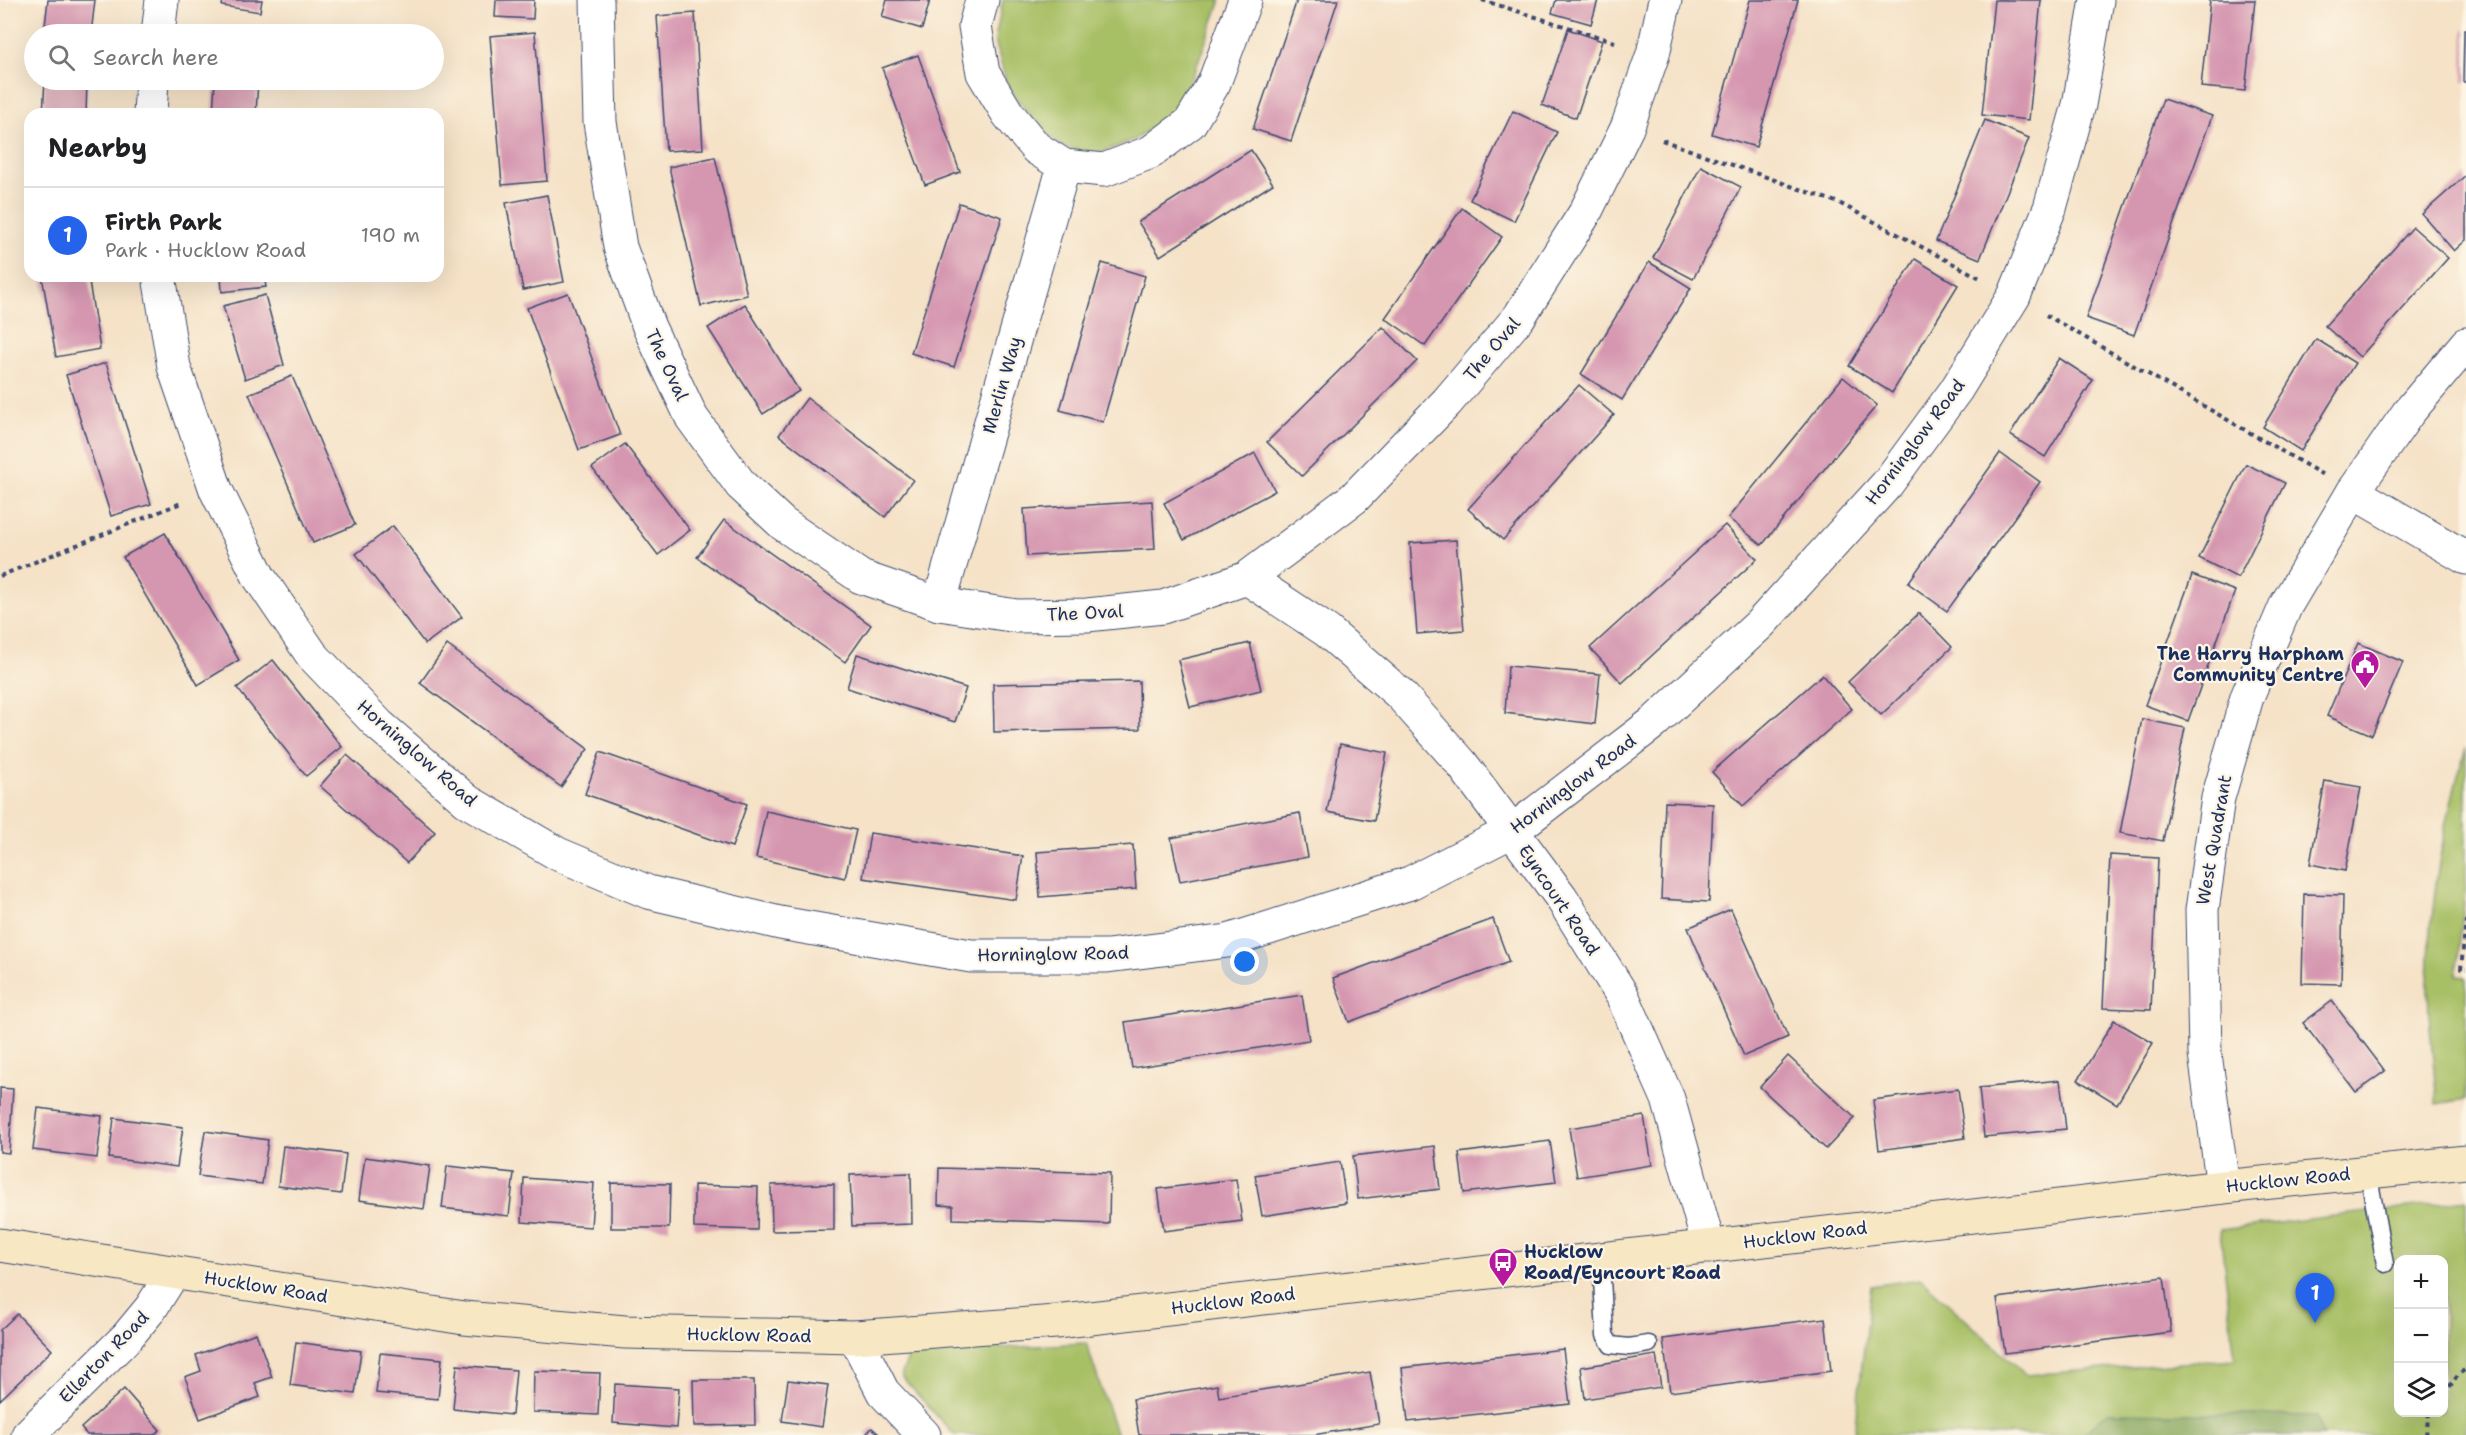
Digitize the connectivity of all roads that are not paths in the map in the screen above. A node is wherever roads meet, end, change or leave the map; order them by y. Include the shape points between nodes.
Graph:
1 (162, 0) edge
2 (597, 0) edge
3 (982, 0) edge
4 (1245, 0) edge
5 (1665, 0) edge
6 (2097, 0) edge
7 (159, 24) edge
8 (151, 90) edge
9 (150, 108) edge
10 (1064, 166) junction
11 (160, 282) edge
12 (2466, 344) edge
13 (2353, 492) junction
14 (2466, 558) edge
15 (1247, 578) junction
16 (939, 604) junction
17 (1512, 831) junction
18 (2466, 1162) edge
19 (2368, 1172) junction
20 (2223, 1187) junction
21 (0, 1245) edge
22 (1709, 1247) junction
23 (1601, 1259) junction
24 (2385, 1264) dead end
25 (173, 1273) junction
26 (855, 1337) junction
27 (1650, 1344) dead end
28 (28, 1435) edge
29 (924, 1435) edge

1 - 7 street
2 - 16 street, The Oval via 600,122 620,247 649,327 692,418 741,485 783,524 861,577
3 - 10 street via 975,26 983,73 1008,114 1036,148
4 - 10 street via 1214,83 1190,123 1151,152 1104,170
5 - 15 street, The Oval via 1653,54 1628,128 1590,202 1519,318 1447,402 1354,498
6 - 17 street, Horninglow Road via 2079,105 2050,208 2014,296 1956,390 1887,484 1760,624 1653,723
8 - 9 street
10 - 16 street, Merlin Way
11 - 17 street, Horninglow Road via 174,367 216,490 259,577 312,655 379,725 467,801 558,854 648,892 780,922 971,956 1107,956 1228,941 1410,883
12 - 13 street, West Quadrant via 2408,413
13 - 14 street
13 - 20 street, West Quadrant via 2286,605 2247,697 2218,798 2202,910 2205,1054
15 - 16 street, The Oval via 1162,607 1088,615 1017,616
15 - 17 street, Eyncourt Road via 1327,631 1400,694 1462,764
17 - 22 street, Eyncourt Road via 1561,897 1622,995 1668,1099
18 - 19 street, Hucklow Road
19 - 20 street, Hucklow Road
19 - 24 lane
20 - 22 street, Hucklow Road
21 - 25 street, Hucklow Road
22 - 23 street, Hucklow Road
23 - 26 street, Hucklow Road via 1056,1322
23 - 27 lane via 1605,1335 1611,1345
25 - 26 street, Hucklow Road via 464,1318 625,1332
25 - 28 street, Ellerton Road via 127,1337
26 - 29 street via 883,1392

